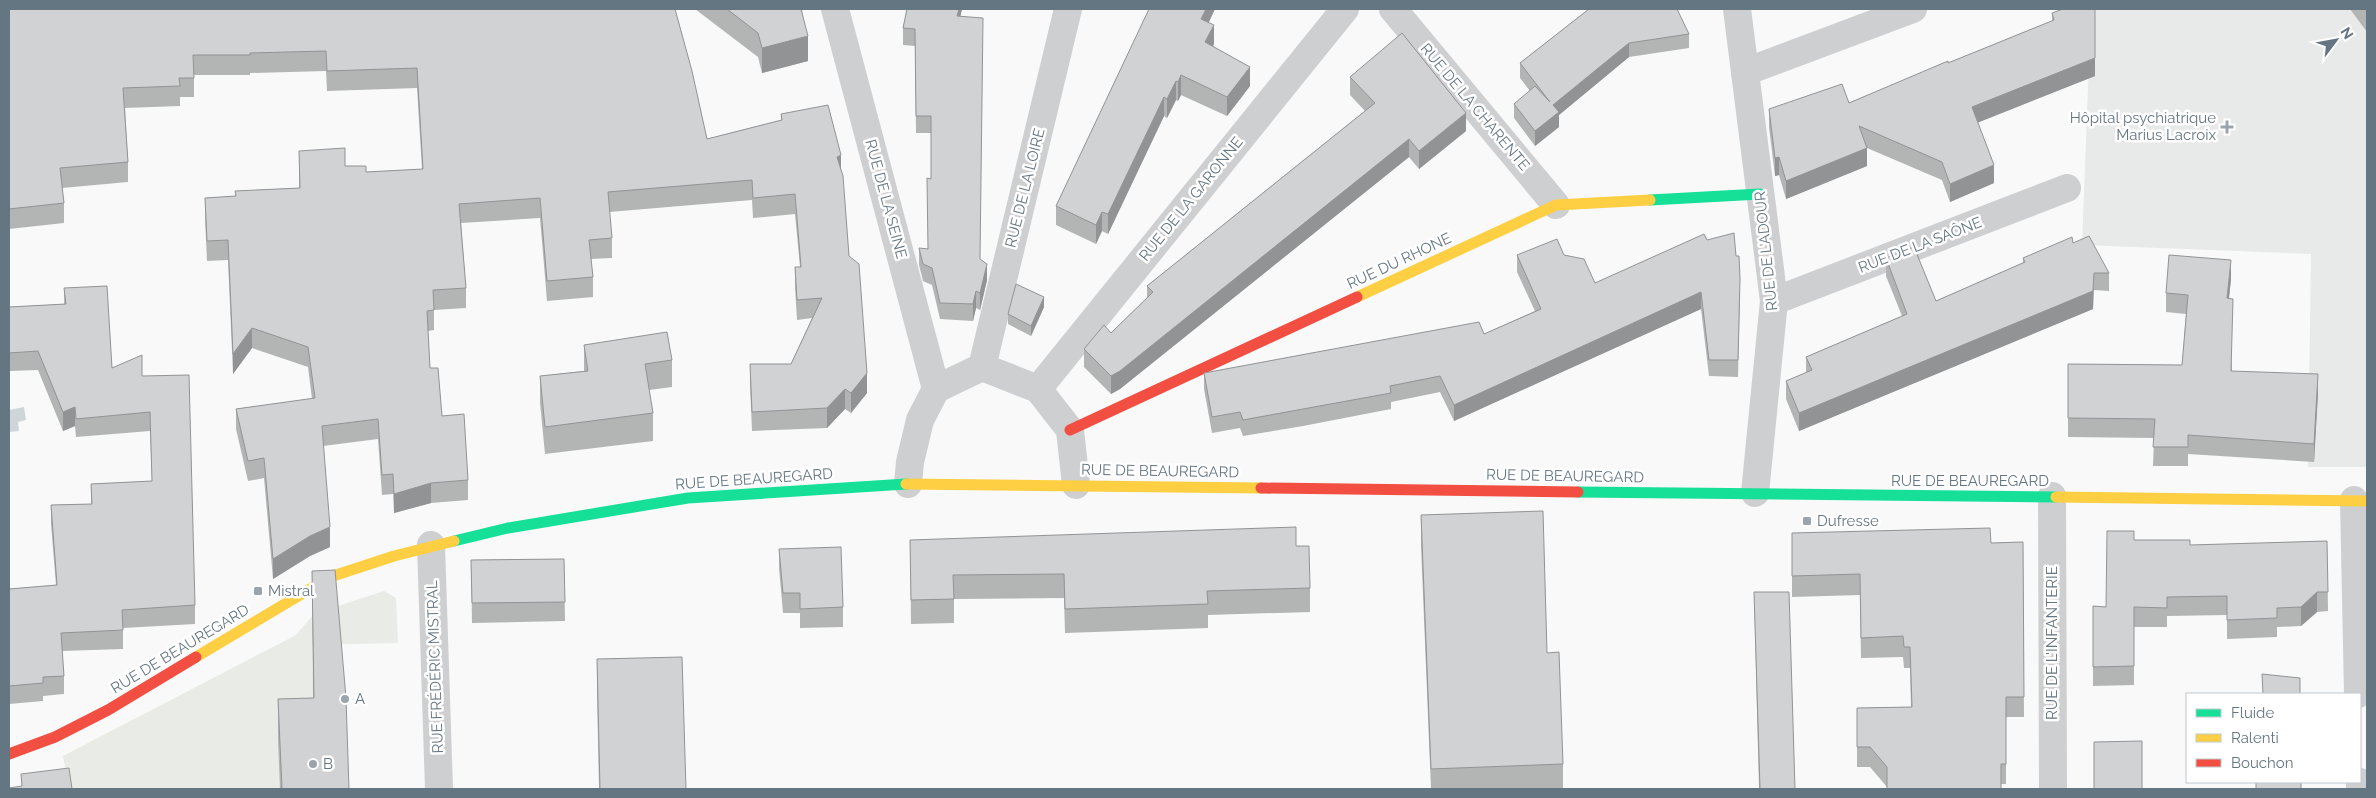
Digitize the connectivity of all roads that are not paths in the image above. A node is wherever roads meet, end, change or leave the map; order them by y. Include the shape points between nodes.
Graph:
1 (836, 9) edge
2 (1068, 9) edge
3 (1345, 9) edge
4 (1393, 9) edge
5 (1736, 9) edge
6 (1913, 9) edge
7 (1745, 72) junction
8 (2067, 188) dead end
9 (1760, 194) junction
10 (1556, 206) junction
11 (1774, 302) junction
12 (982, 367) junction
13 (936, 389) junction
14 (1038, 389) junction
15 (1070, 430) junction
16 (908, 484) junction
17 (1076, 484) junction
18 (1754, 493) junction
19 (2052, 496) junction
20 (2361, 501) edge
21 (432, 545) junction
22 (2358, 693) edge
23 (9, 754) edge
24 (439, 789) edge
25 (2053, 789) edge

1 - 13 street, RUE DE LA SEINE
2 - 12 street, RUE DE LA LOIRE
3 - 14 street, RUE DE LA GARONNE
4 - 10 street, RUE DE LA CHARENTE
5 - 7 street, RUE DE L'ADOUR
6 - 7 street
7 - 9 street, RUE DE L'ADOUR
8 - 11 street, RUE DE LA SAÔNE
9 - 10 street, RUE DU RHONE
9 - 11 street, RUE DE L'ADOUR
10 - 15 street, RUE DU RHONE
11 - 18 street, RUE DE L'ADOUR
12 - 13 street
12 - 14 street
13 - 16 street via 920,420
14 - 15 street
15 - 17 street
16 - 17 street, RUE DE BEAUREGARD
16 - 21 street, RUE DE BEAUREGARD via 688,498 508,528
17 - 18 street, RUE DE BEAUREGARD
18 - 19 street, RUE DE BEAUREGARD
19 - 20 street, RUE DE BEAUREGARD
19 - 25 street, RUE DE L'INFANTERIE
20 - 22 street
21 - 23 street, RUE DE BEAUREGARD via 330,577 108,710 55,737
21 - 24 street, RUE FRÉDÉRIC MISTRAL

